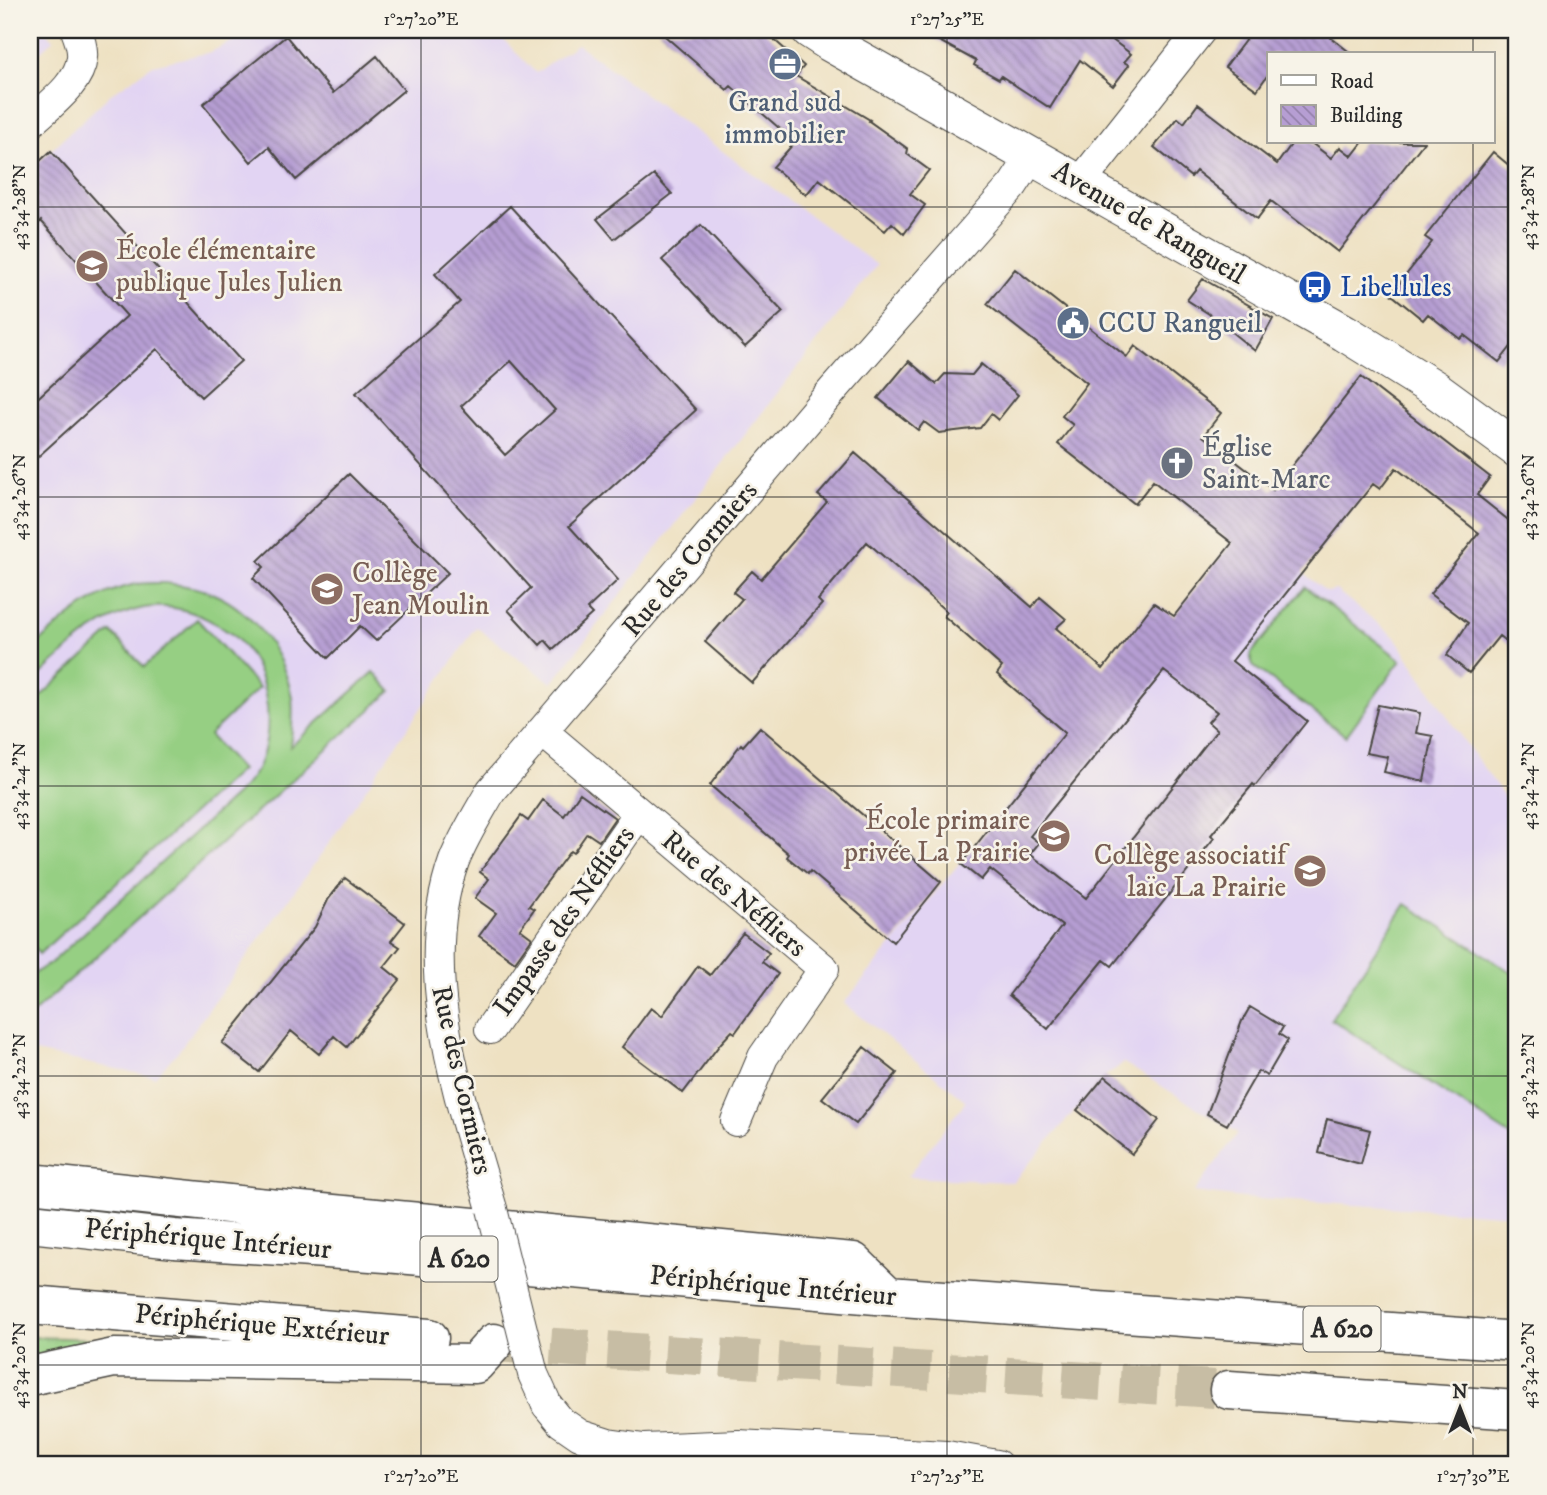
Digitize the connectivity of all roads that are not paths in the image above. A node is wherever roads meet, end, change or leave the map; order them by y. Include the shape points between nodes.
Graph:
1 (76, 30) edge
2 (810, 30) edge
3 (1201, 30) edge
4 (30, 123) edge
5 (1032, 156) junction
6 (1080, 183) junction
7 (1513, 436) edge
8 (542, 731) junction
9 (639, 813) junction
10 (490, 1029) dead end
11 (736, 1121) dead end
12 (30, 1183) edge
13 (30, 1223) edge
14 (888, 1296) junction
15 (30, 1305) edge
16 (1517, 1341) edge
17 (30, 1376) edge
18 (1229, 1390) tunnel mouth
19 (1517, 1410) edge
20 (997, 1465) edge

1 - 4 street via 82,58 76,75
2 - 5 street, Avenue de Rangueil
3 - 6 street
5 - 6 street, Avenue de Rangueil
5 - 8 street, Rue des Cormiers via 1013,185
6 - 7 street, Avenue de Rangueil via 1345,332
8 - 9 street, Rue des Néfliers
8 - 20 street, Rue des Cormiers, bridge via 491,790 467,832 454,863 439,934 440,1002 458,1084 533,1374 547,1405 580,1435 644,1449 738,1446 947,1456
9 - 10 street, Impasse des Néfliers
9 - 11 street, Rue des Néfliers via 824,969 763,1057
12 - 14 highway via 853,1262
13 - 14 highway, Périphérique Intérieur / A 620 via 174,1239
14 - 16 highway, Périphérique Intérieur / A 620
15 - 17 highway, Périphérique Extérieur via 494,1343 475,1364 114,1359
18 - 19 highway

